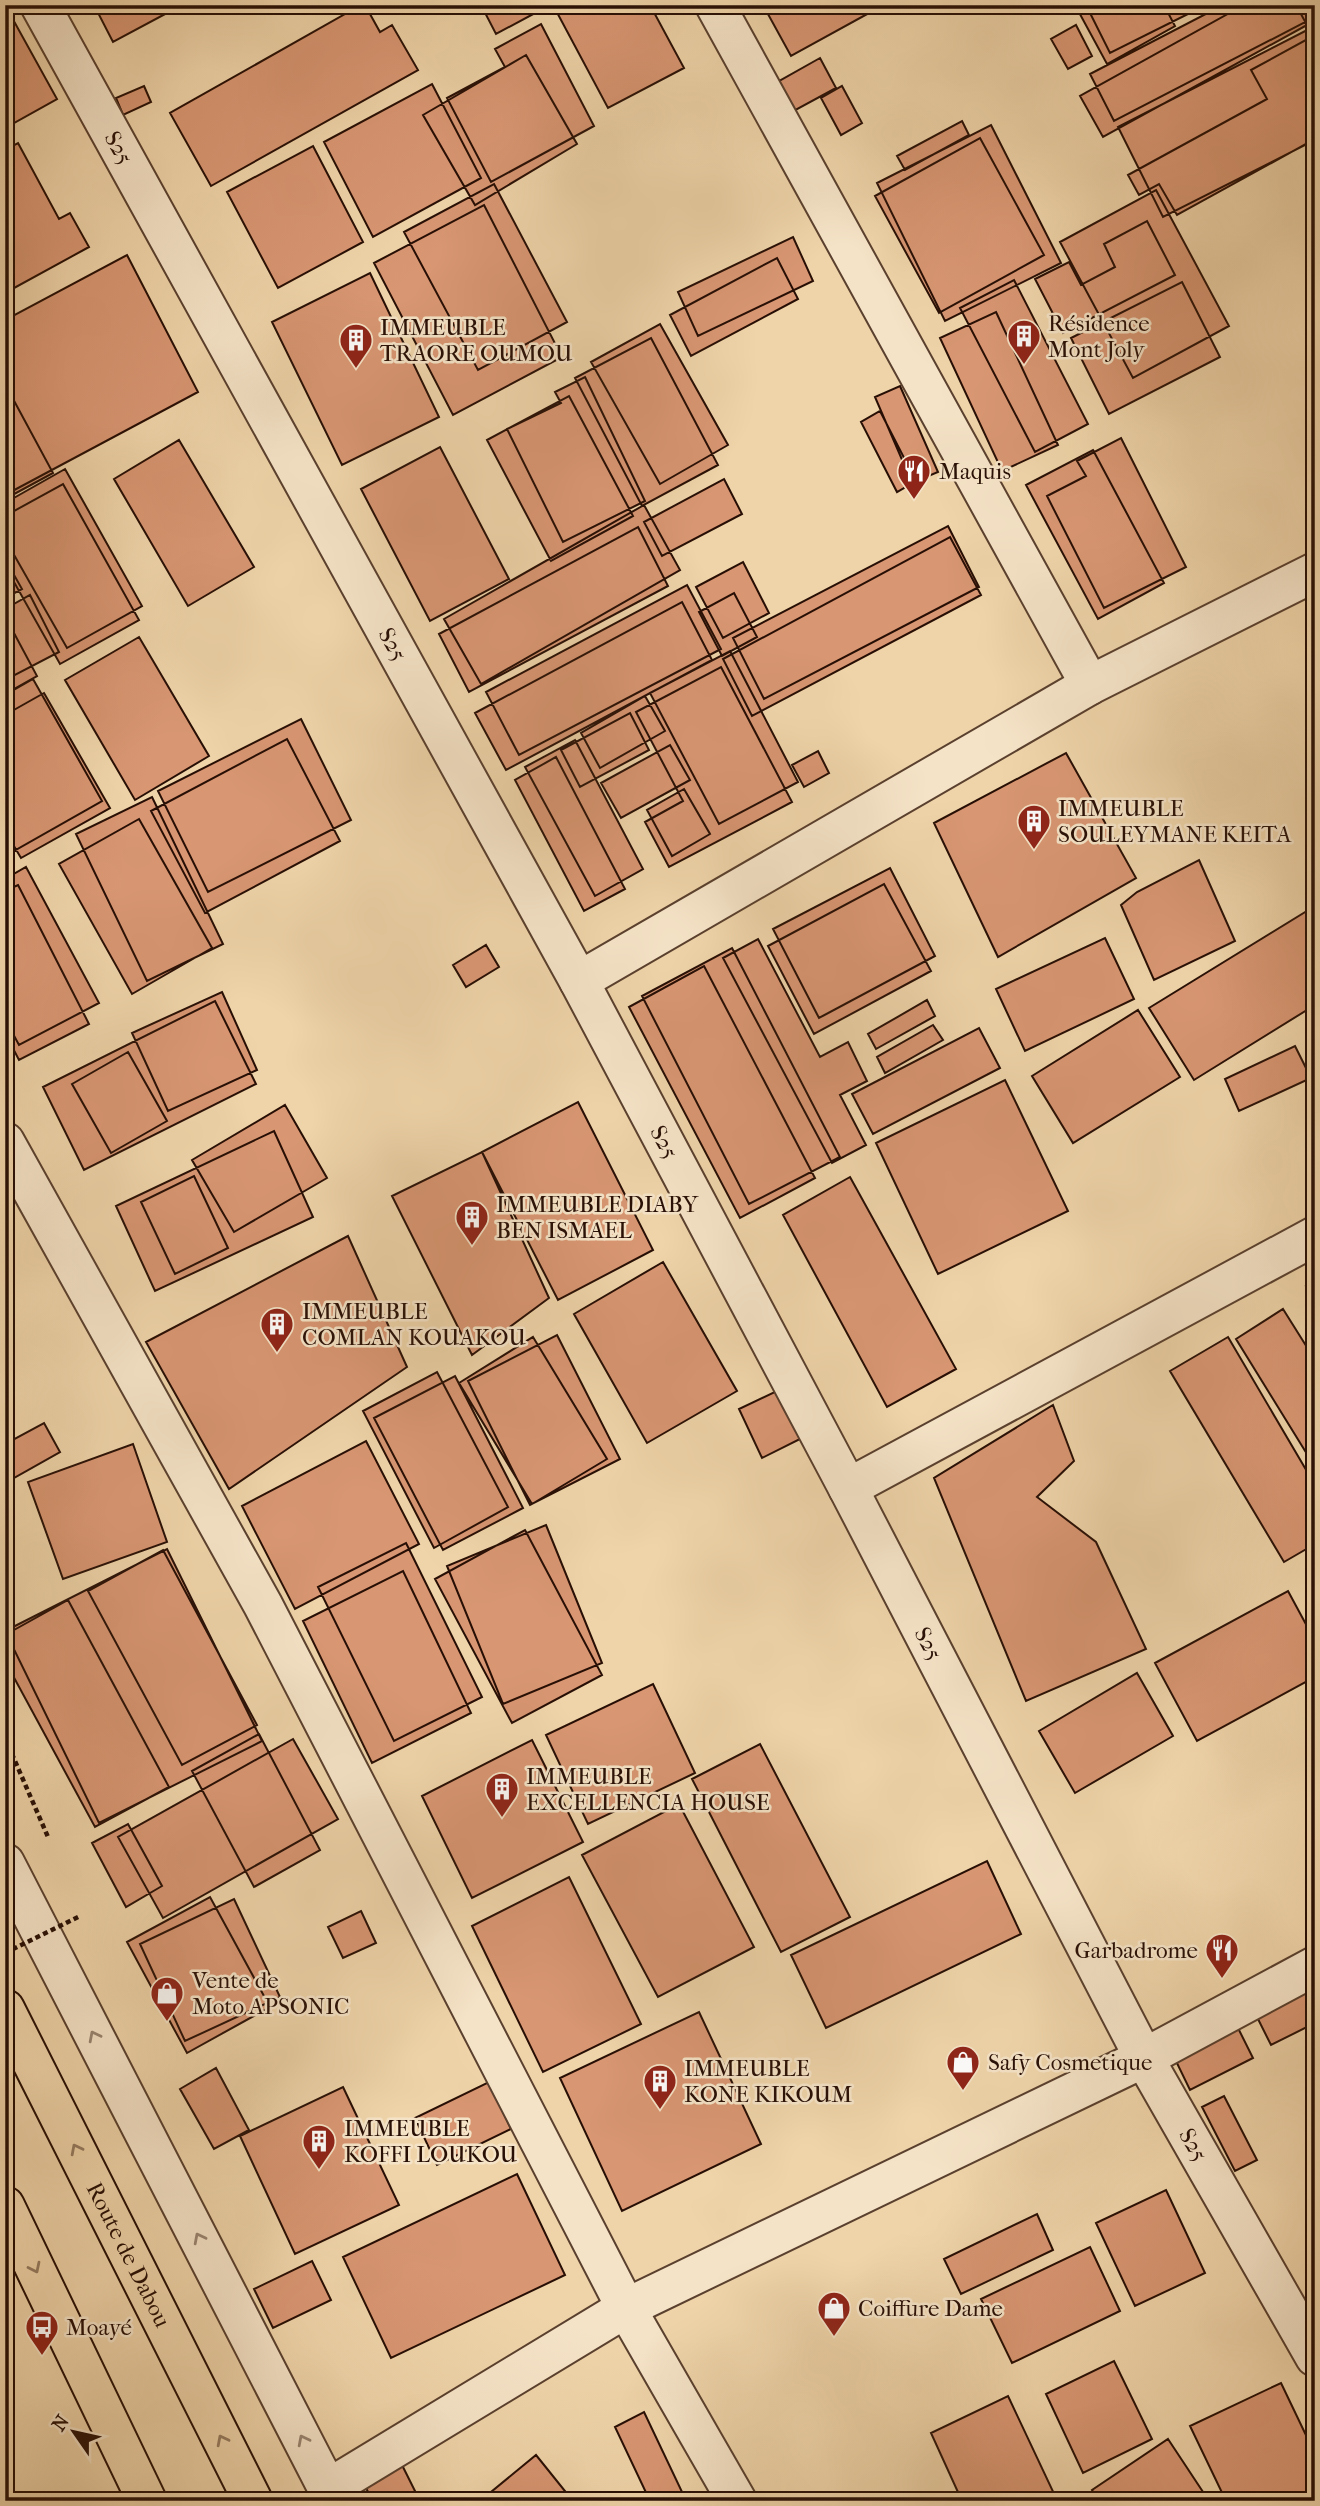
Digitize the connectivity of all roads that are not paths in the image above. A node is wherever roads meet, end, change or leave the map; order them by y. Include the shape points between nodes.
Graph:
1 (40, 5) edge
2 (715, 5) edge
3 (1315, 572) edge
4 (1090, 685) junction
5 (579, 981) junction
6 (5, 1142) edge
7 (1315, 1236) edge
8 (848, 1488) junction
9 (5, 1863) edge
10 (1315, 1966) edge
11 (5, 2009) edge
12 (1144, 2057) junction
13 (5, 2206) edge
14 (626, 2308) junction
15 (1315, 2357) edge
16 (331, 2495) edge
17 (147, 2501) edge
18 (253, 2501) edge
19 (737, 2501) edge

1 - 5 street, S25
2 - 4 street
3 - 4 street
4 - 5 street
5 - 8 street, S25
6 - 14 street via 263,1605
7 - 8 street
8 - 12 street, S25
16 -> 9 street
10 - 12 street
18 -> 11 main road, Route de Dabou
12 - 14 street
12 - 15 street, S25
13 -> 17 main road
14 - 16 street
14 - 19 street

